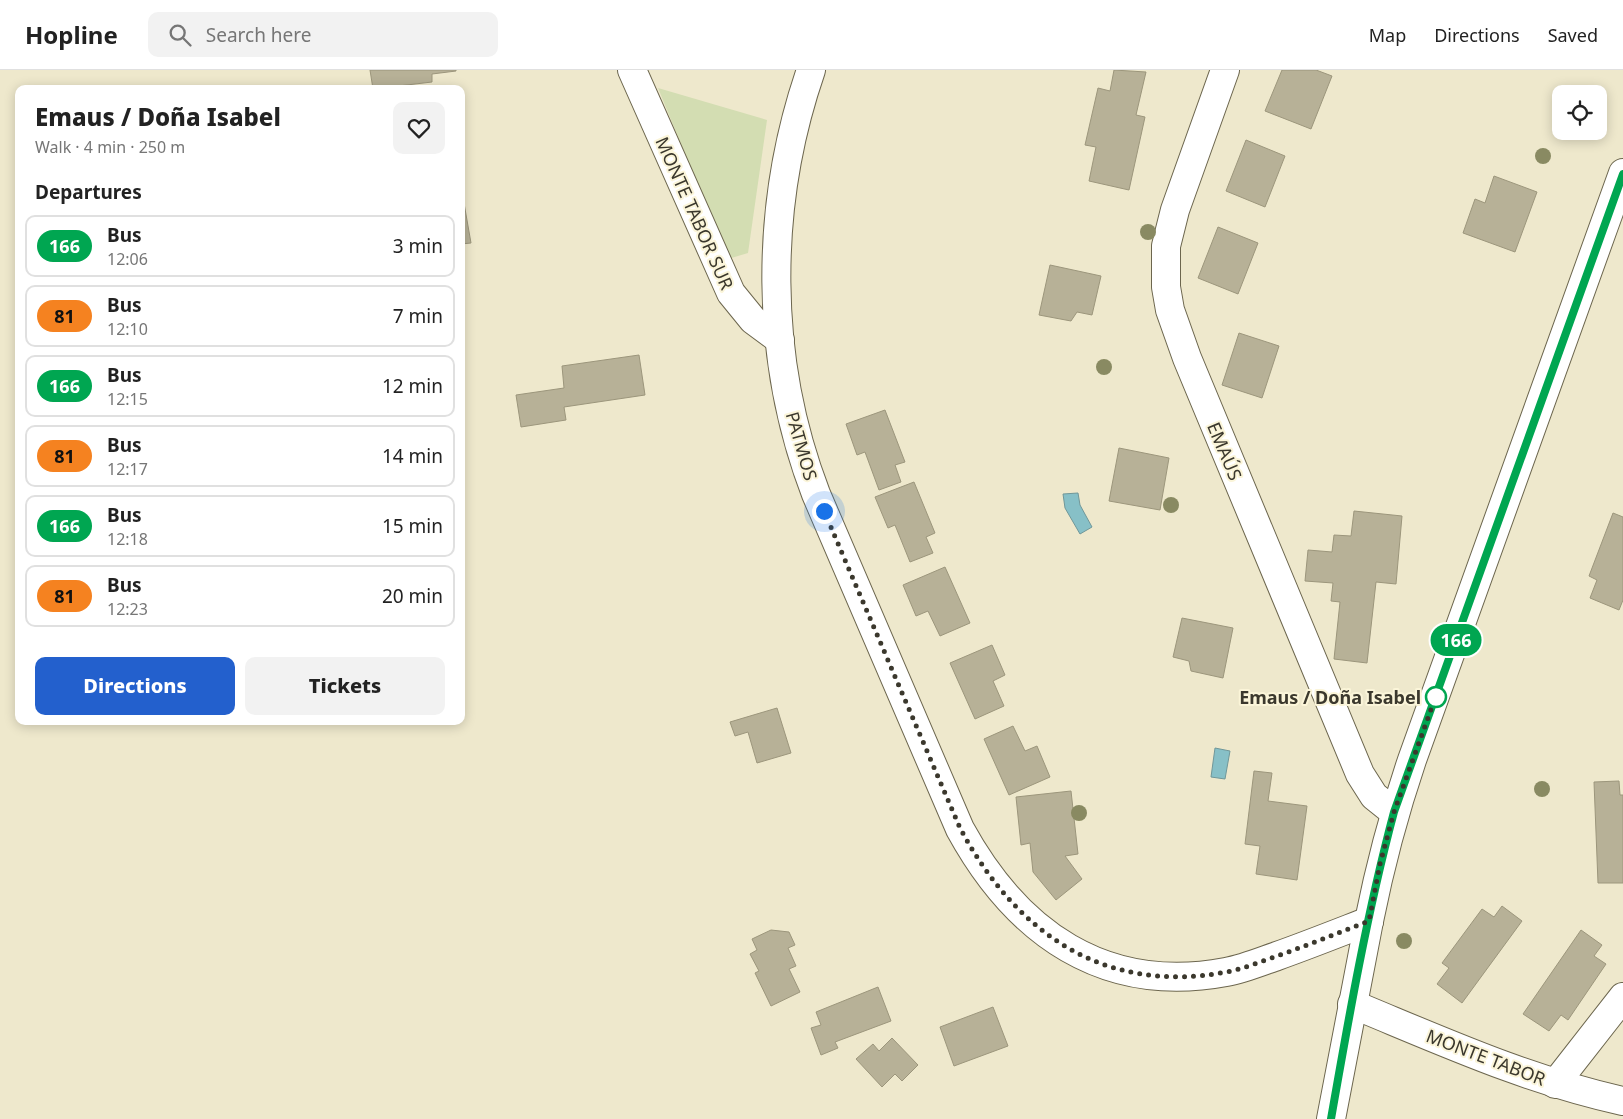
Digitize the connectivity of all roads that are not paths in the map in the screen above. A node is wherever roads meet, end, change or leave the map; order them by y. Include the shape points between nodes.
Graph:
1 (632, 70) edge
2 (811, 70) edge
3 (1225, 70) edge
4 (1623, 174) edge
5 (780, 340) junction
6 (1394, 812) junction
7 (1369, 921) junction
8 (1623, 997) edge
9 (1352, 1004) junction
10 (1555, 1084) junction
11 (1623, 1101) edge
12 (1331, 1119) edge

1 - 5 street, MONTE TABOR SUR via 730,293 753,320
2 - 5 street, PATMOS via 795,126 780,208 776,272
3 - 6 street, EMAÚS via 1170,228 1165,264 1170,310 1360,774 1374,796
4 - 6 street
5 - 7 street, PATMOS via 794,427 816,494 960,828 987,872 1019,911 1083,957 1131,973 1176,977 1202,976 1251,966
6 - 7 street
7 - 9 street
8 - 10 street
9 - 10 street, MONTE TABOR via 1503,1067
9 - 12 street
10 - 11 street, MONTE TABOR

